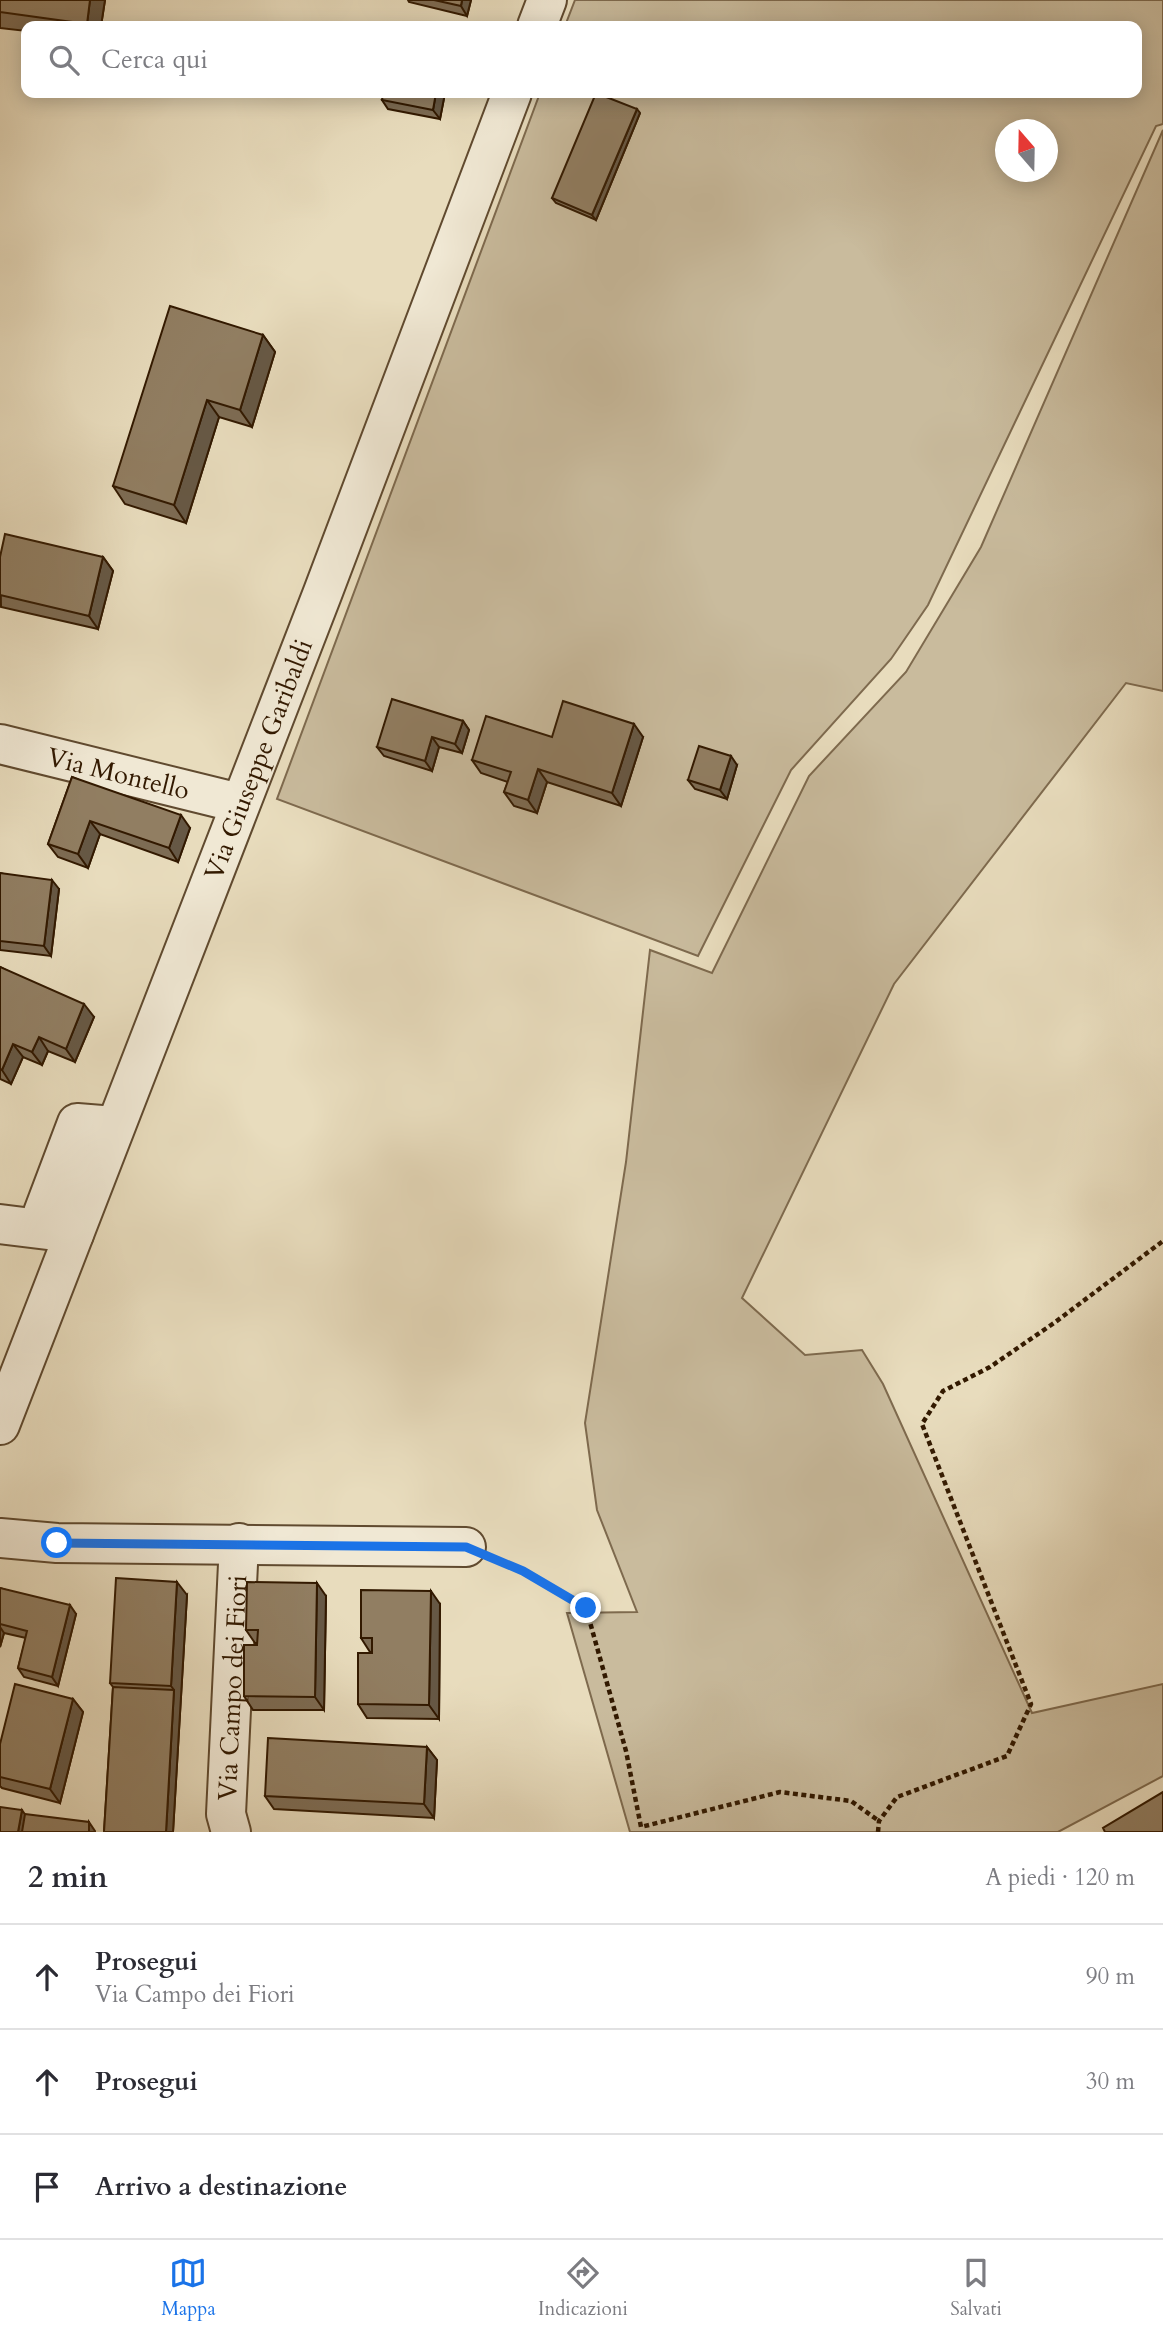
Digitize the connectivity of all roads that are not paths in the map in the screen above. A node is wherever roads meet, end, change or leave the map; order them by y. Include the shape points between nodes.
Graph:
1 (547, 0) edge
2 (539, 21) edge
3 (510, 98) edge
4 (0, 744) edge
5 (239, 803) junction
6 (0, 1224) edge
7 (74, 1234) junction
8 (11, 1364) edge
9 (0, 1425) edge
10 (0, 1538) edge
11 (239, 1543) junction
12 (466, 1547) road end
13 (231, 1832) edge

1 - 2 street
3 - 5 street, Via Giuseppe Garibaldi
4 - 5 street, Via Montello
5 - 7 street, Via Giuseppe Garibaldi
6 - 7 street
7 - 8 street, Via Giuseppe Garibaldi
8 - 9 street, Via Giuseppe Garibaldi
10 - 11 street, Via Campo dei Fiori via 57,1543
11 - 12 street, Via Campo dei Fiori
11 - 13 street, Via Campo dei Fiori via 226,1814

